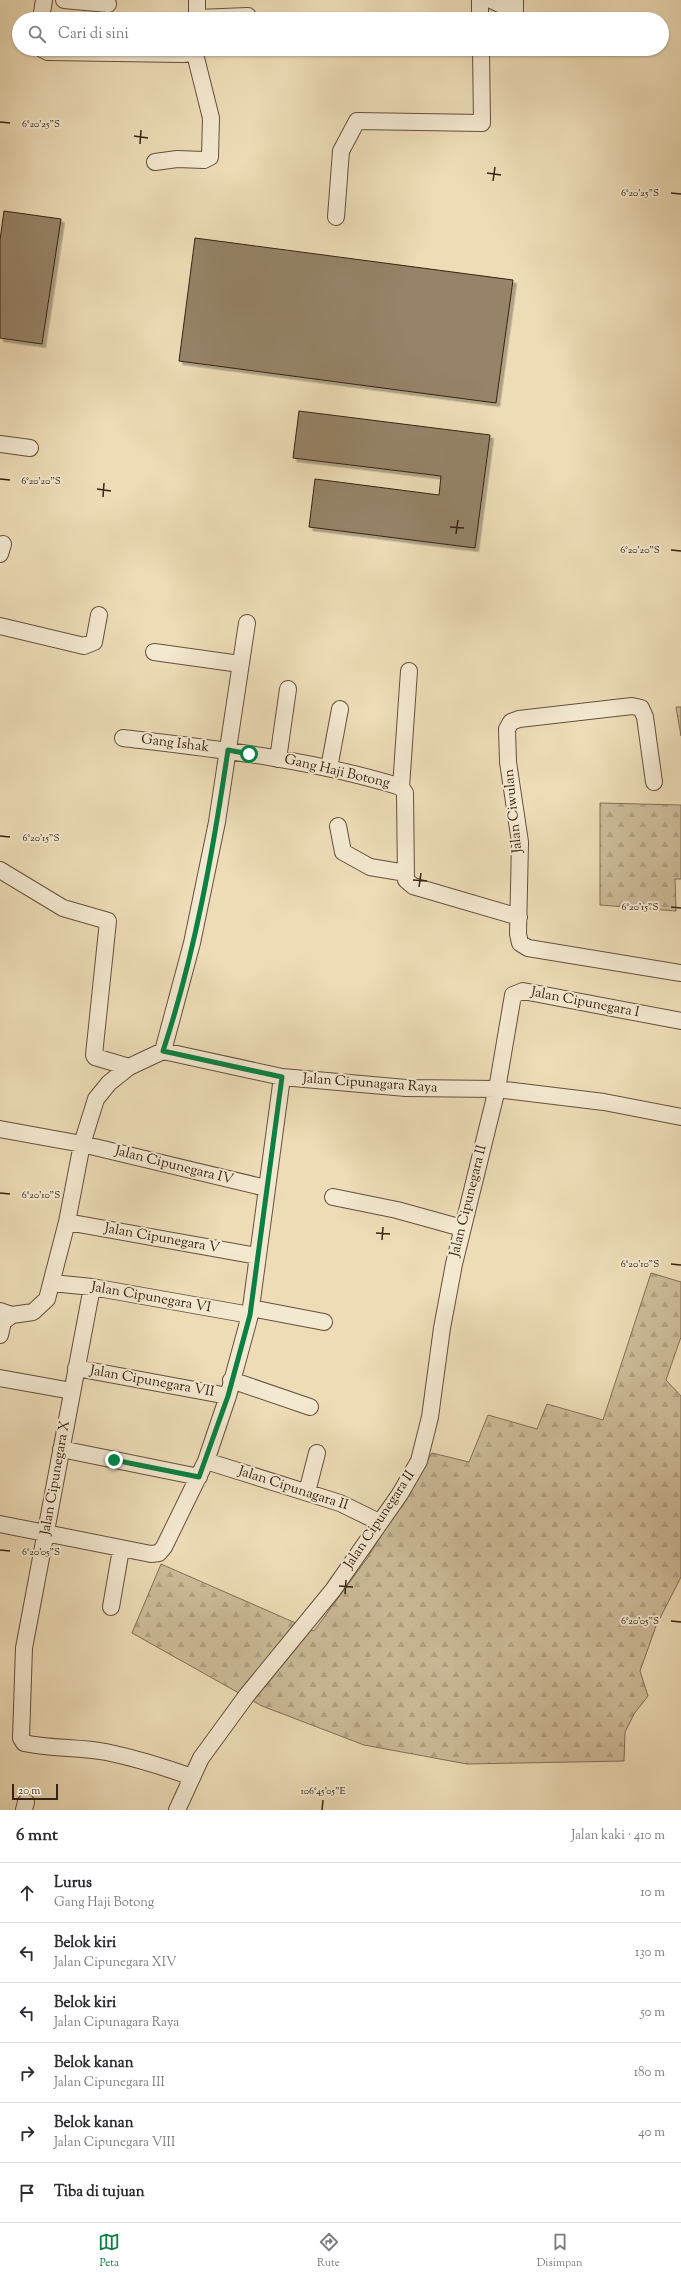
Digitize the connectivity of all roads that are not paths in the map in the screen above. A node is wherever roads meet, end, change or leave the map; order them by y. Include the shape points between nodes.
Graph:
1 (44, 0) edge
2 (64, 0) edge
3 (197, 0) edge
4 (480, 0) edge
5 (491, 0) edge
6 (515, 0) edge
7 (108, 4) dead end
8 (42, 12) edge
9 (197, 12) edge
10 (480, 12) edge
11 (195, 56) edge
12 (481, 56) edge
13 (155, 162) dead end
14 (336, 217) dead end
15 (0, 444) edge
16 (30, 448) dead end
17 (99, 615) dead end
18 (247, 623) dead end
19 (0, 626) edge
20 (154, 652) dead end
21 (240, 664) junction
22 (409, 670) dead end
23 (288, 689) dead end
24 (340, 709) dead end
25 (123, 738) dead end
26 (228, 750) junction
27 (278, 759) junction
28 (329, 768) junction
29 (654, 782) dead end
30 (401, 787) junction
31 (338, 826) dead end
32 (0, 870) edge
33 (406, 873) junction
34 (519, 917) junction
35 (681, 972) edge
36 (681, 1021) edge
37 (163, 1051) junction
38 (129, 1067) junction
39 (282, 1077) junction
40 (497, 1089) junction
41 (681, 1117) edge
42 (0, 1129) edge
43 (82, 1144) junction
44 (266, 1188) junction
45 (333, 1197) dead end
46 (67, 1222) junction
47 (462, 1228) junction
48 (257, 1256) junction
49 (52, 1283) junction
50 (92, 1287) junction
51 (250, 1312) junction
52 (6, 1313) edge
53 (324, 1322) dead end
54 (0, 1335) edge
55 (76, 1368) junction
56 (0, 1378) edge
57 (231, 1380) junction
58 (72, 1391) junction
59 (228, 1396) junction
60 (310, 1407) dead end
61 (61, 1449) junction
62 (317, 1453) dead end
63 (206, 1461) junction
64 (199, 1477) junction
65 (307, 1492) junction
66 (379, 1522) junction
67 (0, 1524) edge
68 (46, 1535) junction
69 (121, 1549) junction
70 (111, 1607) dead end
71 (192, 1777) junction
72 (177, 1810) edge

1 - 8 street
2 - 7 street
3 - 9 street
4 - 10 street
5 - 6 street via 514,11
11 - 13 street via 211,118 210,157 204,160 177,159
12 - 14 street via 482,123 357,121 341,151
15 - 16 street
17 - 19 street via 94,642 84,646
18 - 21 street
20 - 21 street
21 - 26 street
22 - 30 street
23 - 27 street
24 - 28 street
25 - 26 street, Gang Ishak
26 - 27 street, Gang Haji Botong
26 - 37 street via 217,822 192,943
27 - 28 street, Gang Haji Botong
28 - 30 street, Gang Haji Botong
29 - 34 street, Jalan Ciwulan via 645,717 641,708 632,706 511,722 507,729 508,762 520,842
30 - 33 street, Gang Haji Botong via 405,793
31 - 33 street via 343,852 370,867
32 - 38 street via 64,908 108,921 94,1055
33 - 34 street via 406,880 413,886
34 - 35 street, Jalan Ciwulan via 520,943 528,948
36 - 40 street, Jalan Cipunegara I via 523,991 517,992 513,995
37 - 38 street
37 - 39 street, Jalan Cipunagara Raya
38 - 43 street via 109,1083 96,1099
39 - 40 street, Jalan Cipunagara Raya via 406,1088
39 - 44 street
40 - 41 street, Jalan Cipunagara Raya via 604,1102
40 - 47 street, Jalan Cipunegara II
42 - 43 street, Jalan Cipunegara IV
43 - 44 street, Jalan Cipunegara IV
43 - 46 street
44 - 48 street
45 - 47 street via 397,1210
46 - 48 street, Jalan Cipunegara V
46 - 49 street
47 - 66 street, Jalan Cipunegara II via 442,1328 424,1446 419,1461 400,1494
48 - 51 street
49 - 50 street, Jalan Cipunegara VI
49 - 52 street via 47,1299 33,1312
50 - 51 street, Jalan Cipunegara VI
50 - 55 street, Jalan Cipunegara X
51 - 53 street, Jalan Cipunegara VI
51 - 57 street
52 - 54 street
55 - 58 street, Jalan Cipunegara X
55 - 59 street, Jalan Cipunegara VII
56 - 58 street
57 - 59 street
57 - 60 street, Jalan Cipunegara VII
58 - 61 street, Jalan Cipunegara X
59 - 63 street
61 - 64 street
61 - 68 street, Jalan Cipunegara X
62 - 65 street
63 - 64 street
63 - 65 street, Jalan Cipunagara II
64 - 69 street via 159,1553
65 - 66 street, Jalan Cipunagara II via 340,1503
66 - 71 street, Jalan Cipunegara II via 333,1590 248,1695 206,1752
67 - 68 street
68 - 69 street
68 - 71 street, Jalan Cipunegara X via 24,1648 20,1738 24,1743 44,1748 105,1752
69 - 70 street
71 - 72 street, Jalan Cipunegara II

